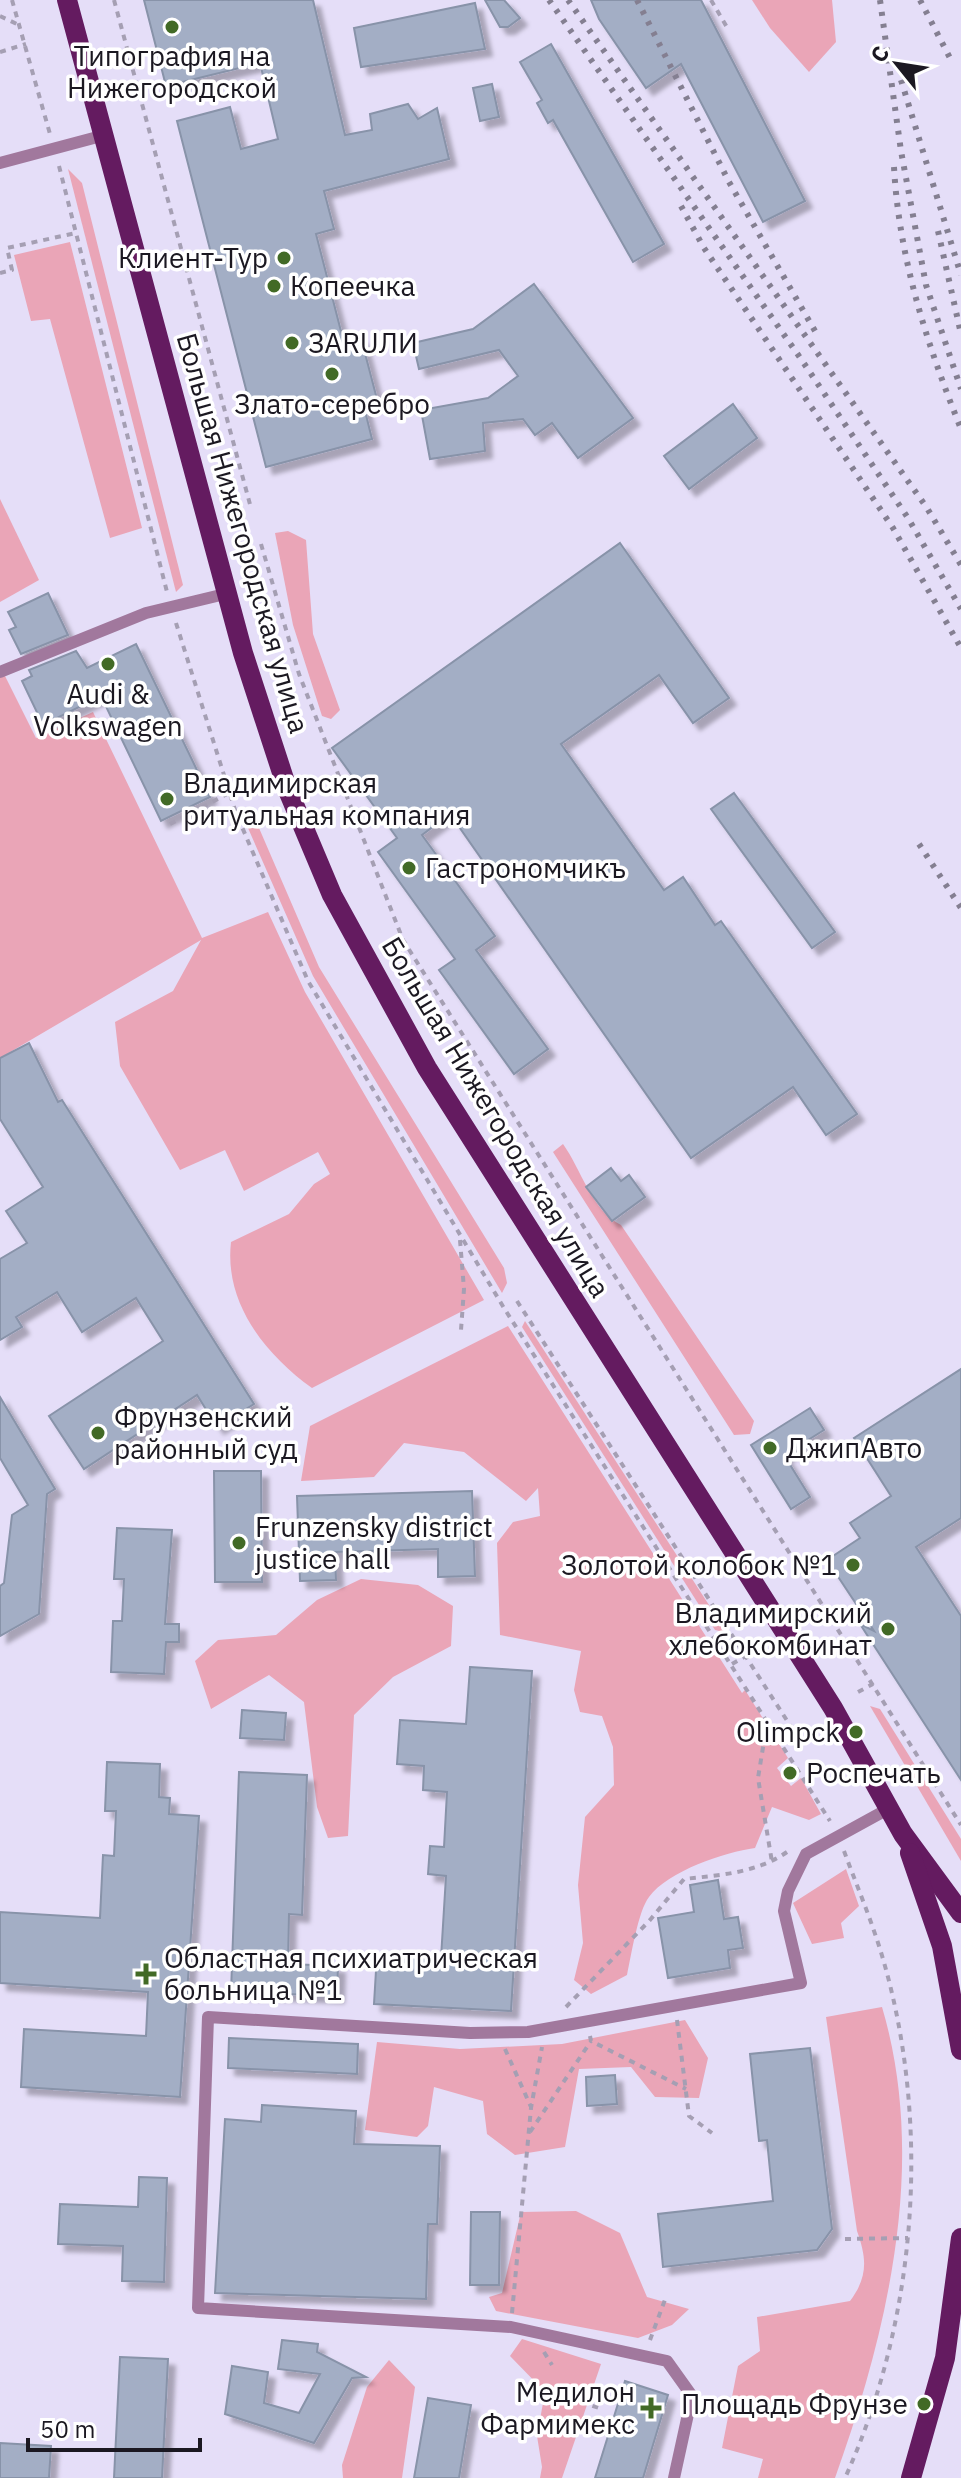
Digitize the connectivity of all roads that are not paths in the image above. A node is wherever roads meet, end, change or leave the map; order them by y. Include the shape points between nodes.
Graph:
1 (67, 0) edge
2 (105, 135) junction
3 (0, 163) edge
4 (225, 594) junction
5 (0, 672) edge
6 (888, 1809) junction
7 (903, 1834) junction
8 (961, 1913) edge
9 (961, 2050) edge
10 (961, 2238) edge
11 (674, 2478) edge
12 (911, 2478) edge

1 - 2 main road, Большая Нижегородская улица
2 - 3 lane
2 - 4 main road, Большая Нижегородская улица
4 - 5 lane via 146,613
4 - 6 main road, Большая Нижегородская улица via 287,788 332,895 427,1068 833,1708
6 - 7 main road, Большая Нижегородская улица
6 - 11 lane via 806,1854 784,1911 801,1983 545,2029 498,2032 208,2017 198,2308 511,2327 667,2361 692,2396
7 - 8 main road, Большая Нижегородская улица
7 - 9 main road, Большая Нижегородская улица via 942,1946
10 - 12 main road via 945,2358

